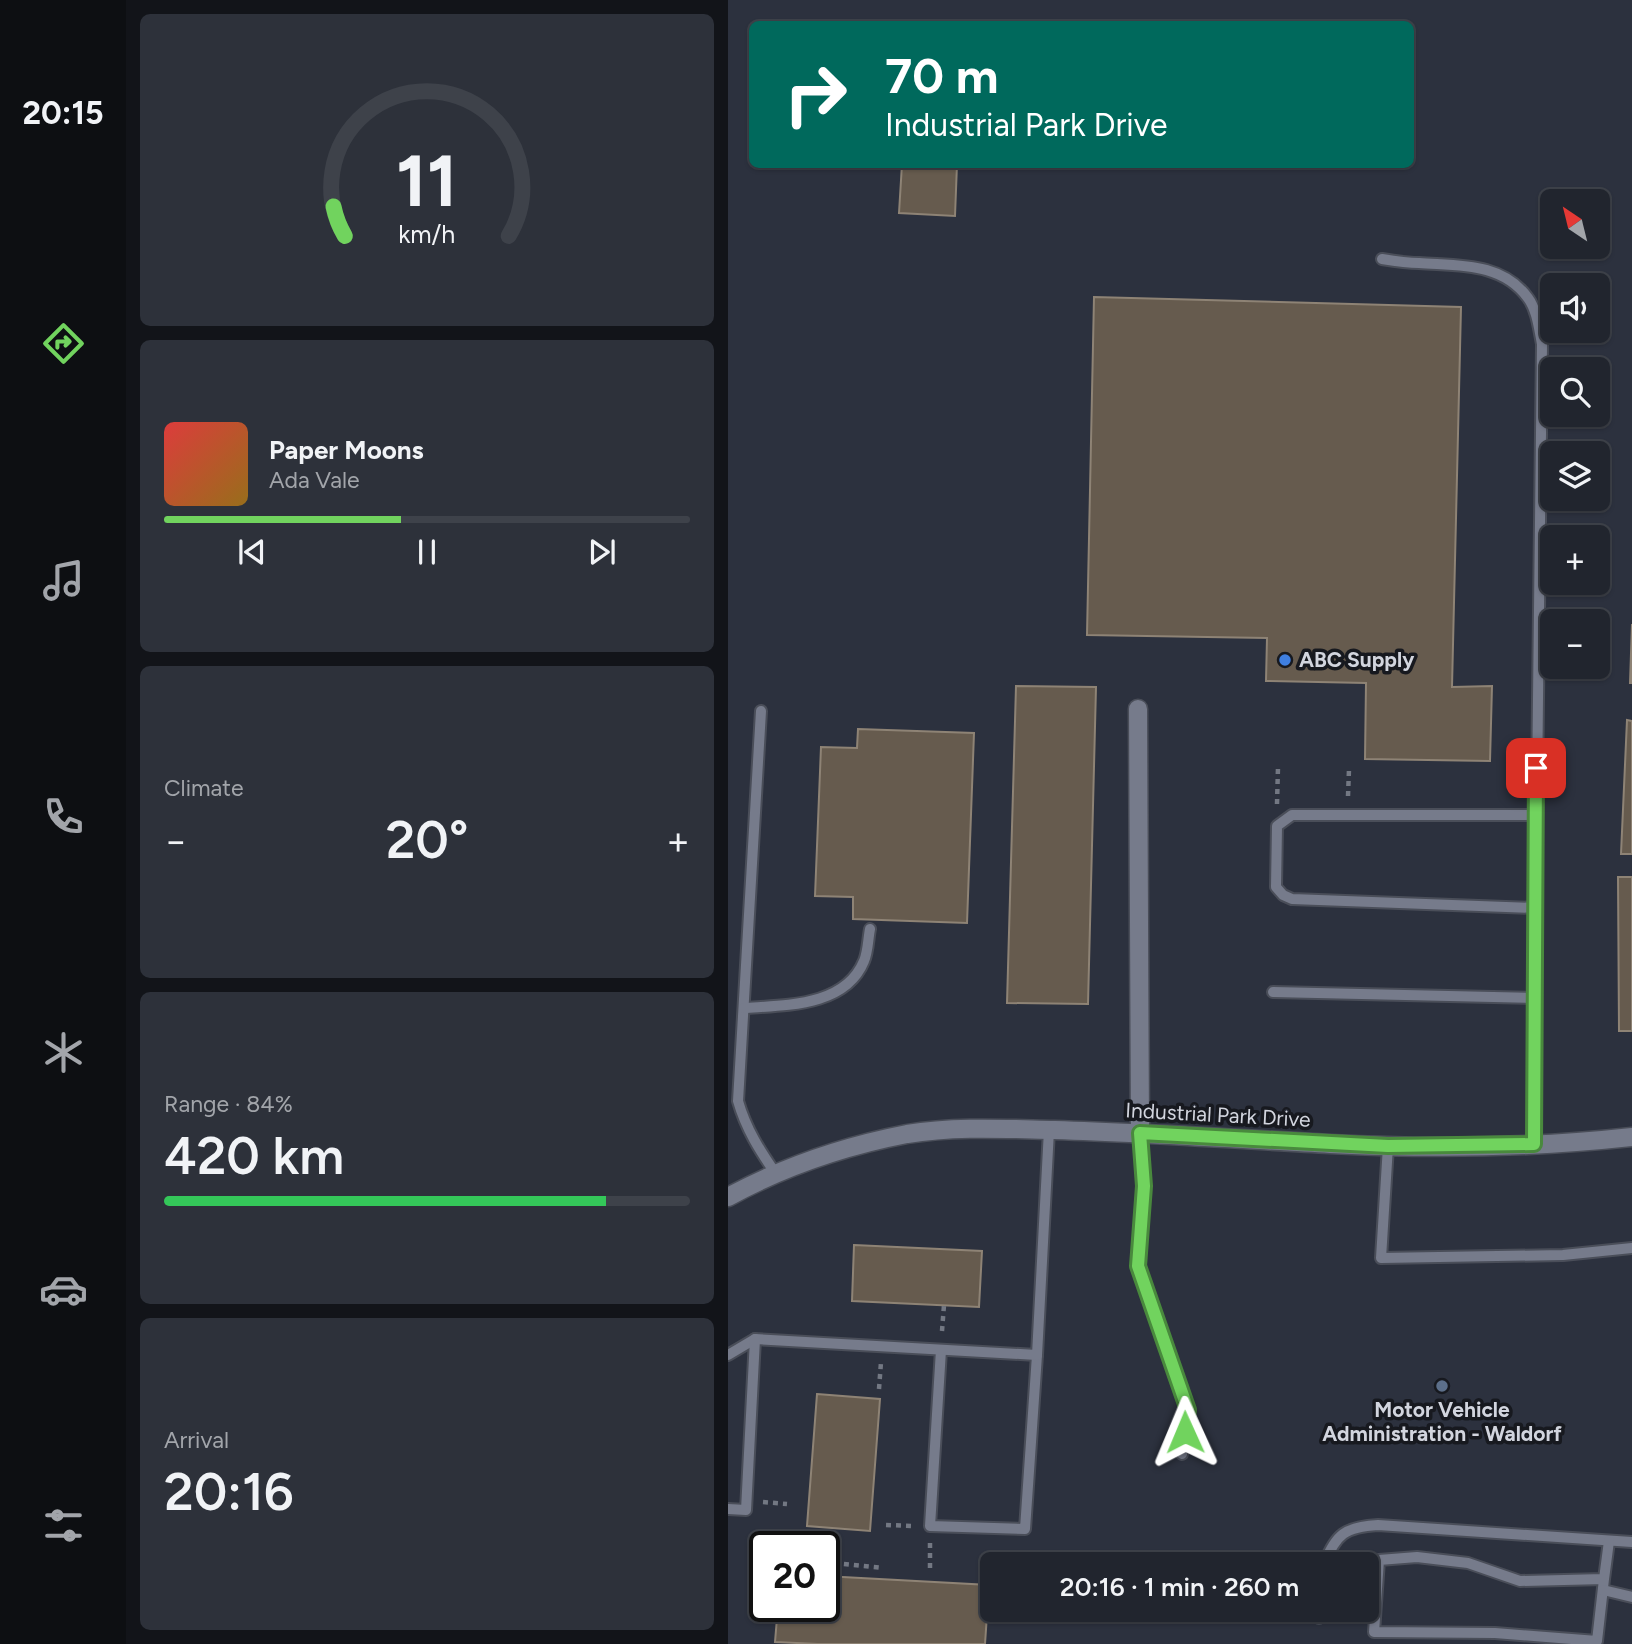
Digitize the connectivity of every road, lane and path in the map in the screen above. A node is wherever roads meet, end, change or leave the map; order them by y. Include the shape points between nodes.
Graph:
1 (1382, 259) dead end
2 (1138, 709) dead end
3 (761, 711) dead end
4 (1278, 767) dead end
5 (1349, 769) dead end
6 (1347, 816) junction
7 (1536, 816) junction
8 (1276, 826) junction
9 (1535, 908) junction
10 (870, 929) dead end
11 (1273, 992) dead end
12 (1535, 998) junction
13 (744, 1008) junction
14 (1049, 1130) junction
15 (1140, 1133) junction
16 (1632, 1137) edge
17 (1534, 1144) junction
18 (1388, 1146) junction
19 (776, 1174) junction
20 (728, 1197) edge
21 (1632, 1248) edge
22 (944, 1305) dead end
23 (942, 1332) dead end
24 (755, 1339) junction
25 (941, 1350) junction
26 (728, 1355) edge
27 (1037, 1355) junction
28 (1182, 1454) dead end
29 (728, 1509) edge
30 (886, 1525) dead end
31 (930, 1526) junction
32 (1609, 1541) junction
33 (1632, 1542) edge
34 (1329, 1552) edge
35 (840, 1564) edge
36 (883, 1568) dead end
37 (1603, 1585) junction
38 (1632, 1597) edge

1 - 7 lane via 1468,265 1496,273 1529,299 1536,316 1542,344
2 - 15 street
3 - 13 lane
4 - 8 path
5 - 6 path
6 - 7 lane
6 - 8 lane via 1292,815
7 - 9 lane
8 - 9 lane via 1276,887 1292,899
9 - 12 lane
10 - 13 lane via 864,960 842,989 811,1001
11 - 12 lane
12 - 17 lane
13 - 19 lane via 738,1101 744,1122
14 - 15 street, Industrial Park Drive
14 - 19 street, Industrial Park Drive via 908,1134 853,1147
14 - 27 lane
15 - 18 street, Industrial Park Drive
15 - 28 lane via 1144,1186 1138,1266 1188,1410
16 - 17 street, Industrial Park Drive
17 - 18 street, Industrial Park Drive
18 - 21 lane via 1381,1258 1563,1255
19 - 20 street, Industrial Park Drive
22 - 23 path
24 - 25 lane
24 - 26 lane
24 - 29 lane via 746,1510
25 - 27 lane
25 - 31 lane
27 - 31 lane via 1025,1529
30 - 31 path
32 - 33 lane
32 - 34 lane via 1378,1525 1357,1526 1332,1544
32 - 37 lane
35 - 36 path
37 - 37 lane via 1520,1581 1468,1563 1417,1557 1379,1560 1374,1632 1495,1633 1597,1641
37 - 38 lane

